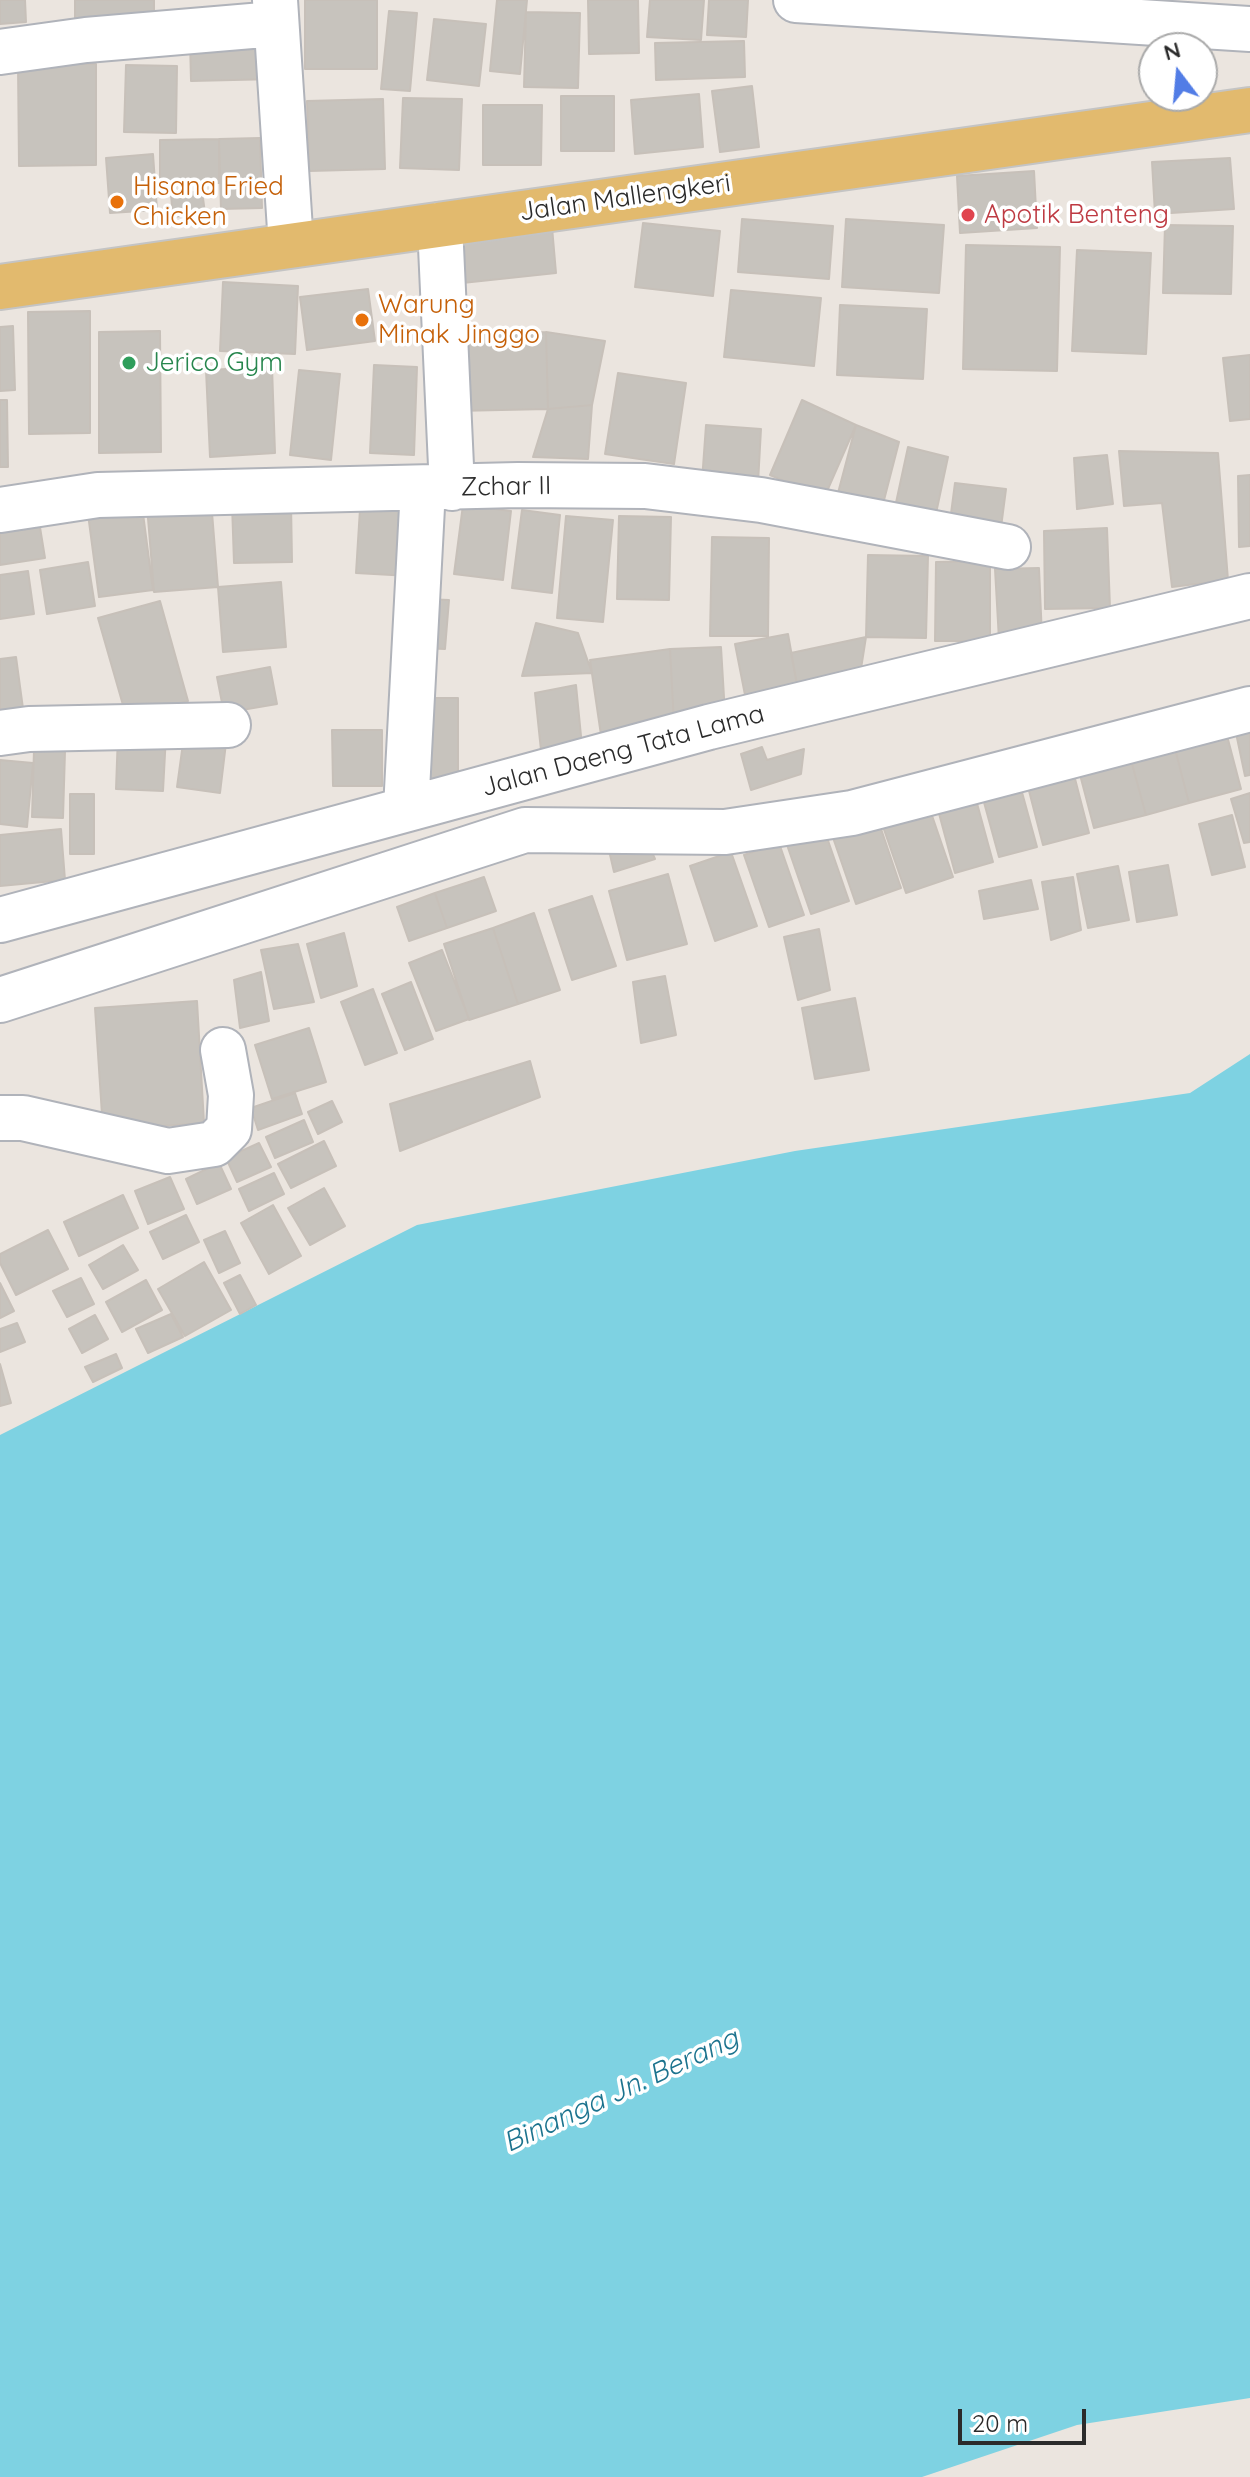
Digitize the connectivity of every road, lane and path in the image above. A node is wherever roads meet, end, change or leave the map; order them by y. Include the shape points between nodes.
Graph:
1 (796, 0) edge
2 (275, 12) edge
3 (1250, 29) edge
4 (0, 52) edge
5 (1250, 110) edge
6 (440, 225) junction
7 (291, 245) junction
8 (0, 287) edge
9 (437, 488) junction
10 (0, 510) edge
11 (1008, 547) dead end
12 (1250, 596) edge
13 (1250, 709) edge
14 (228, 725) dead end
15 (0, 733) edge
16 (406, 809) junction
17 (0, 920) edge
18 (0, 1000) edge
19 (223, 1050) dead end
20 (0, 1118) edge

1 - 3 street
2 - 4 street
2 - 7 street
5 - 6 main road, Jalan Mallengkeri
6 - 7 main road, Jalan Mallengkeri
6 - 9 street
7 - 8 main road, Jalan Mallengkeri
9 - 10 street, Zchar II via 98,495
9 - 11 street, Zchar II via 645,486 761,500
9 - 16 street
12 - 16 street, Jalan Daeng Tata Lama via 709,727
13 - 18 street via 852,813 725,832 525,830
14 - 15 street
16 - 17 street, Jalan Daeng Tata Lama
19 - 20 street via 231,1095 229,1129 214,1144 168,1151 23,1118

